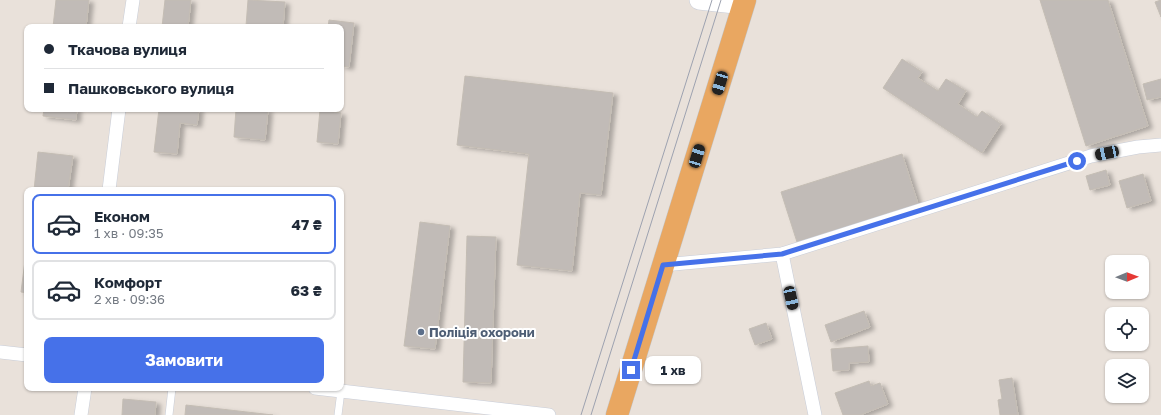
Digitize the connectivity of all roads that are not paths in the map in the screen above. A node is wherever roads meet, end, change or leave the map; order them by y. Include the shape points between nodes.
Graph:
1 (133, 0) edge
2 (699, 0) edge
3 (702, 0) edge
4 (745, 3) edge
5 (129, 24) edge
6 (119, 112) edge
7 (1161, 145) edge
8 (109, 187) edge
9 (782, 254) junction
10 (663, 265) junction
11 (0, 352) edge
12 (24, 355) edge
13 (84, 391) edge
14 (172, 391) edge
15 (341, 391) joint
16 (81, 415) edge
17 (169, 415) edge
18 (338, 415) edge
19 (549, 415) edge
20 (617, 415) edge
21 (815, 415) edge

1 - 5 street
2 - 3 main road
3 - 4 main road
4 - 10 highway
6 - 8 street
7 - 9 street via 1092,156
9 - 10 street
9 - 21 street
10 - 20 highway
11 - 12 street
13 - 16 street
14 - 17 lane
15 - 18 lane
15 - 19 street

